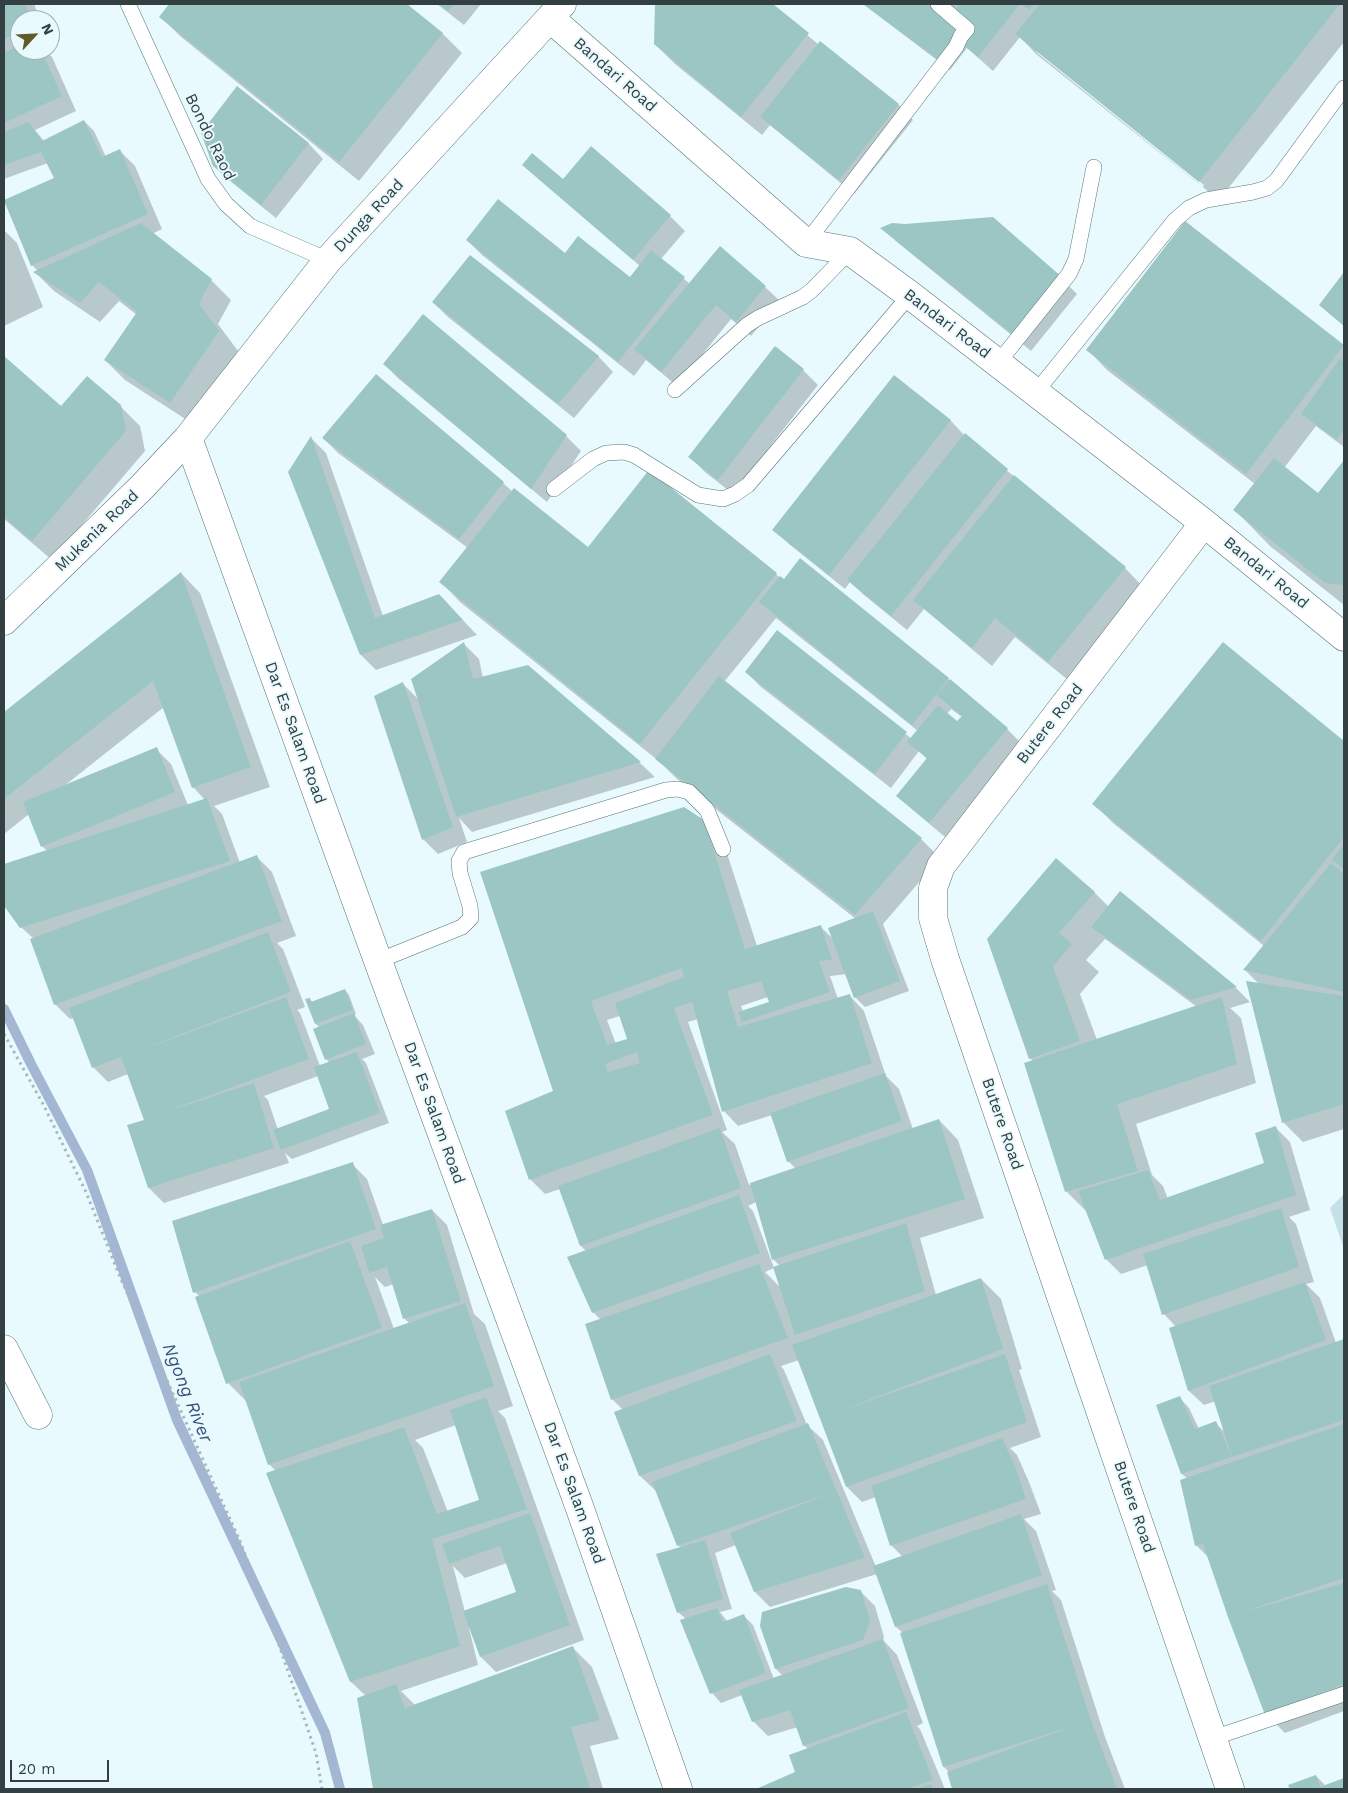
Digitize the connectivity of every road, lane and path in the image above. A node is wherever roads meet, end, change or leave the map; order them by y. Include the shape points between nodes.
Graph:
1 (128, 4) edge
2 (938, 4) edge
3 (556, 11) edge
4 (1344, 88) edge
5 (1094, 167) dead end
6 (806, 243) junction
7 (850, 251) junction
8 (328, 260) junction
9 (910, 295) junction
10 (998, 363) junction
11 (674, 390) dead end
12 (1036, 392) junction
13 (188, 438) junction
14 (554, 489) dead end
15 (1204, 523) junction
16 (4, 621) edge
17 (1344, 637) edge
18 (723, 849) dead end
19 (378, 961) junction
20 (4, 1034) edge
21 (4, 1349) edge
22 (38, 1415) dead end
23 (1344, 1694) edge
24 (1213, 1738) junction
25 (322, 1789) edge
26 (678, 1789) edge
27 (1230, 1789) edge

1 - 8 lane, Bondo Raod via 208,179 226,204 250,226
2 - 6 lane via 968,29
3 - 6 street, Bandari Road
3 - 8 street, Dunga Road
4 - 12 lane via 1276,181 1253,192 1206,200 1175,220
5 - 10 lane via 1076,260 1069,274
6 - 7 street, Bandari Road
7 - 9 street, Bandari Road
7 - 11 lane via 812,290 747,325
8 - 13 street, Dunga Road
9 - 10 street, Bandari Road
9 - 14 lane via 748,485 736,494 723,499 698,495 624,452 606,453 593,459
10 - 12 street, Bandari Road
12 - 15 street, Bandari Road
13 - 16 street, Mukenia Road
13 - 19 street, Dar Es Salam Road
15 - 17 street, Bandari Road
15 - 24 street, Butere Road via 941,866 933,888 933,918
18 - 19 lane via 707,810 689,792 678,789 464,852 459,861 460,873 471,918 462,927
19 - 26 street, Dar Es Salam Road via 578,1503
20 - 25 path via 86,1192 120,1277 240,1541 316,1753
21 - 22 street
23 - 24 lane
24 - 27 street, Butere Road

